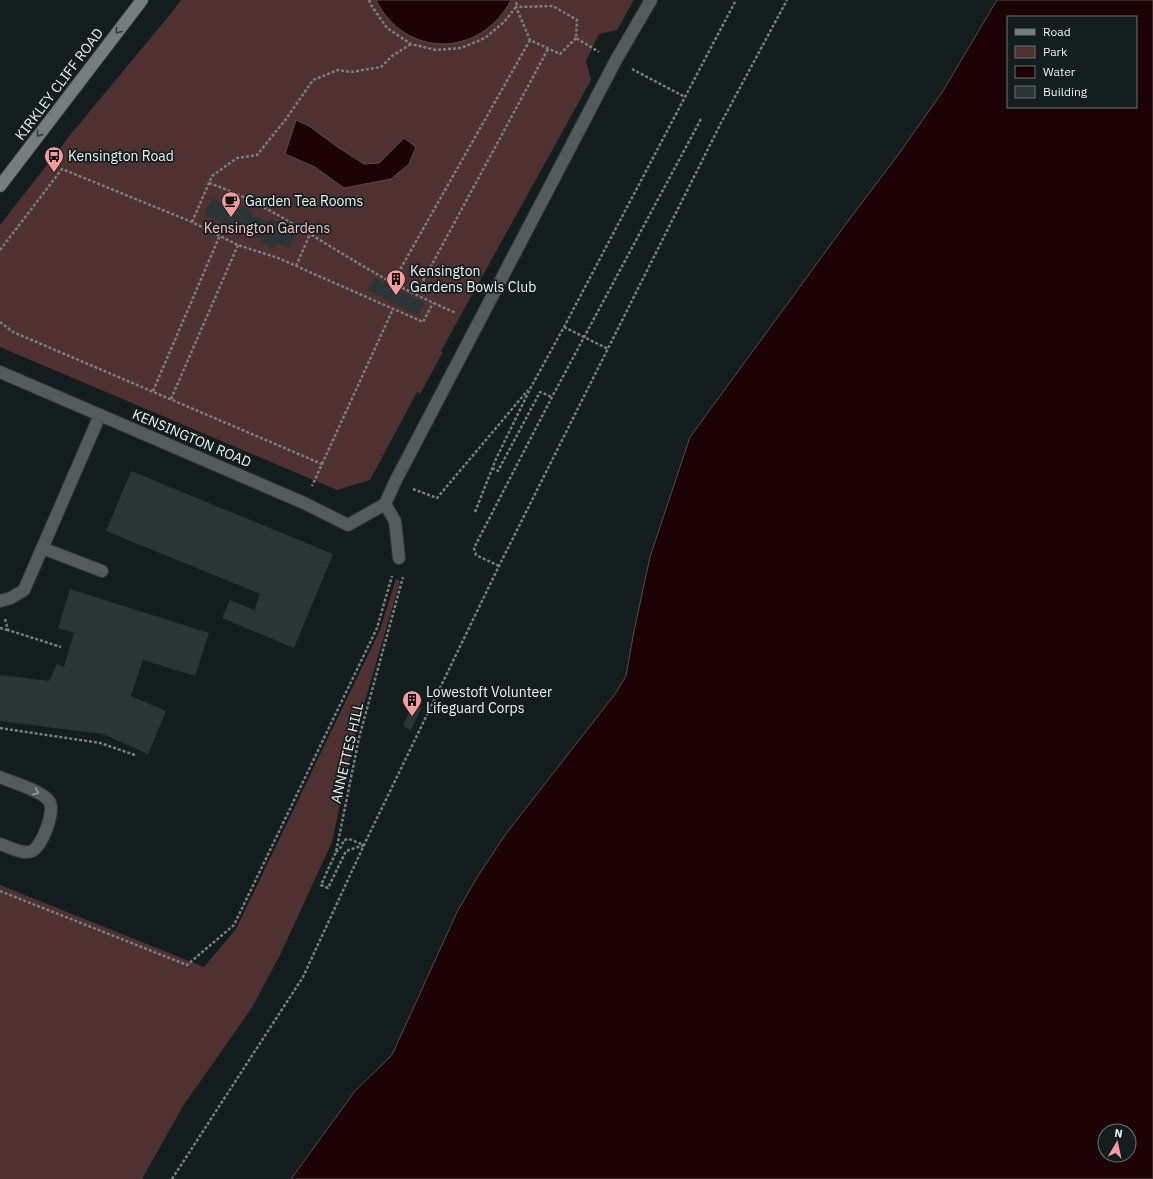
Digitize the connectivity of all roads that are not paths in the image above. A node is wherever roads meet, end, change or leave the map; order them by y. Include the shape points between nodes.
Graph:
1 (142, 0) edge
2 (651, 0) edge
3 (0, 186) edge
4 (0, 372) edge
5 (100, 415) junction
6 (385, 504) junction
7 (42, 548) junction
8 (399, 558) road end
9 (102, 572) dead end
10 (0, 601) edge
11 (0, 777) edge
12 (0, 844) edge

1 -> 3 main road, KIRKLEY CLIFF ROAD
2 - 6 street via 616,60 394,482
4 - 5 street, KENSINGTON ROAD
5 - 6 street, KENSINGTON ROAD via 304,503 348,525
5 - 7 street
6 - 8 street via 395,521
7 - 9 street
7 - 10 street via 24,590
11 -> 12 street via 42,794 50,802 51,814 40,844 32,851 22,852

